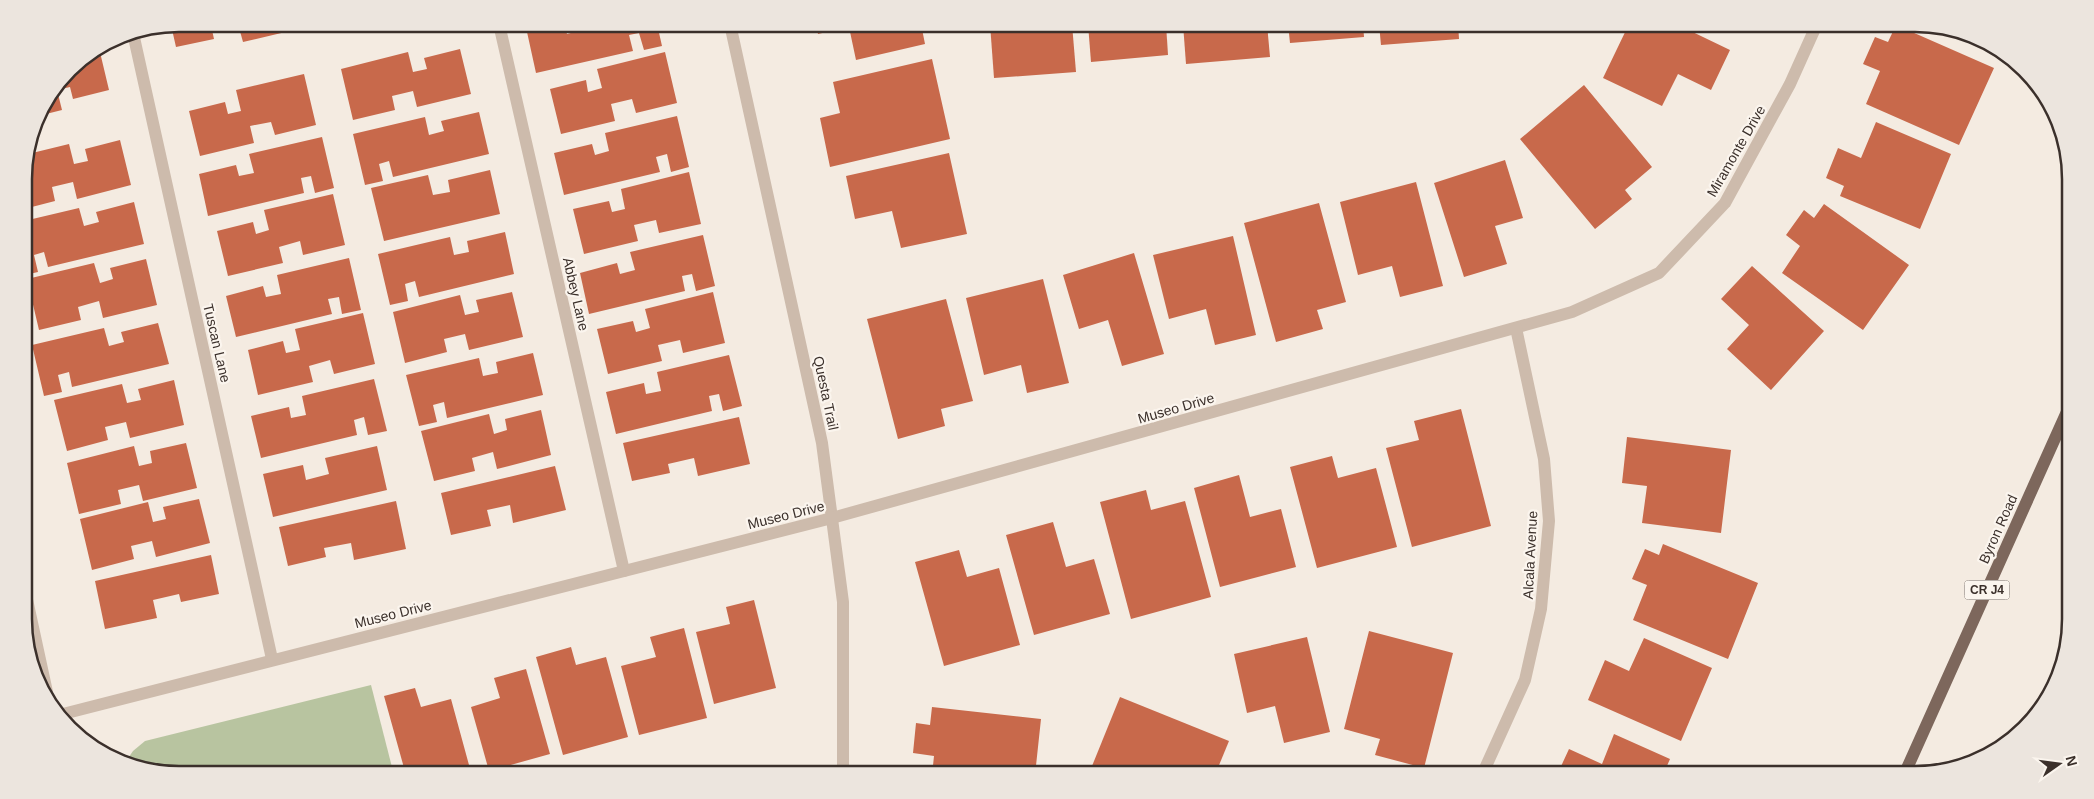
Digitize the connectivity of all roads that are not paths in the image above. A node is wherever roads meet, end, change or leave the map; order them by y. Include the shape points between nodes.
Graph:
1 (502, 32) edge
2 (732, 32) edge
3 (1813, 32) edge
4 (134, 39) edge
5 (1516, 328) junction
6 (2062, 423) edge
7 (832, 518) junction
8 (624, 571) junction
9 (33, 626) edge
10 (272, 660) junction
11 (43, 674) edge
12 (67, 713) edge
13 (843, 766) edge
14 (1486, 766) edge
15 (1908, 766) edge

1 - 8 street, Abbey Lane
2 - 7 street, Questa Trail via 822,443
3 - 5 street, Miramonte Drive via 1790,84 1726,203 1659,273 1572,312
4 - 10 street, Tuscan Lane
5 - 7 street, Museo Drive
5 - 14 street, Alcala Avenue via 1544,458 1549,521 1542,609 1525,680
6 - 15 main road, Byron Road / CR J4
7 - 8 street, Museo Drive
7 - 13 street, Questa Trail via 843,602
8 - 10 street, Museo Drive
9 - 11 street
10 - 12 street, Museo Drive

